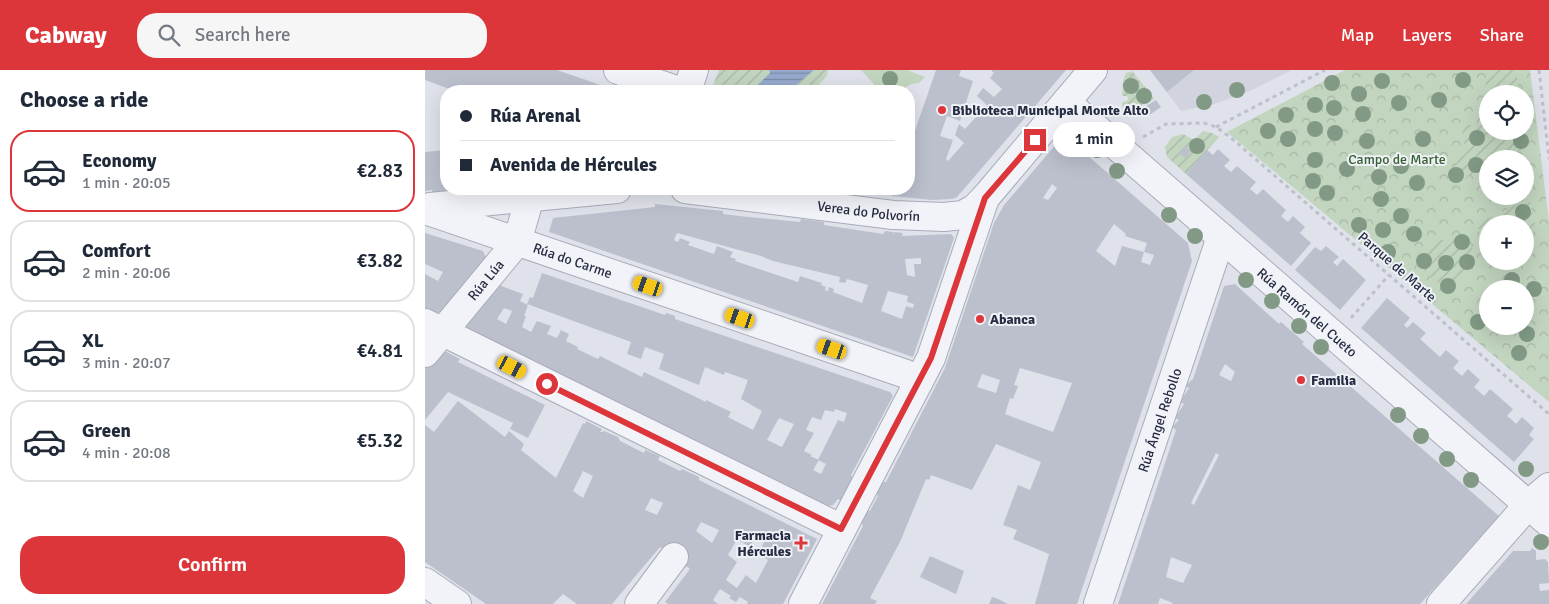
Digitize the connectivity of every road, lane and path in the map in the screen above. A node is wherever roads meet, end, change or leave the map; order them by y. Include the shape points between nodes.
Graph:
1 (618, 70) edge
2 (694, 70) edge
3 (1093, 70) edge
4 (1325, 70) edge
5 (1539, 70) edge
6 (662, 85) edge
7 (689, 85) edge
8 (1067, 102) junction
9 (1216, 127) junction
10 (1121, 149) junction
11 (1549, 159) edge
12 (552, 195) edge
13 (733, 195) edge
14 (530, 197) junction
15 (985, 198) junction
16 (425, 208) edge
17 (1221, 237) junction
18 (517, 242) junction
19 (1389, 275) junction
20 (434, 328) edge
21 (1335, 336) junction
22 (425, 353) edge
23 (919, 381) junction
24 (1549, 414) edge
25 (1549, 487) edge
26 (1528, 505) junction
27 (1549, 523) edge
28 (841, 529) junction
29 (675, 558) dead end
30 (425, 582) edge
31 (457, 604) edge
32 (639, 604) edge
33 (803, 604) edge
34 (1098, 604) edge
35 (1441, 604) edge

1 - 6 street
2 - 7 street
3 - 8 street
4 - 9 path
5 - 11 path
8 - 10 street, Rúa Ramón del Cueto
8 - 15 street
9 - 10 path via 1204,122 1166,124
9 - 19 path, Parque de Marte
10 - 17 street, Rúa Ramón del Cueto
12 - 14 street
13 - 15 street, Verea do Polvorín via 893,215 944,217 963,215
14 - 16 street
14 - 18 street, Rúa Lúa
15 - 23 street via 931,358
16 - 18 street, Rúa do Carme
17 - 21 street, Rúa Ramón del Cueto
17 - 34 street, Rúa Ángel Rebollo
18 - 20 street, Rúa Lúa
18 - 23 street, Rúa do Carme
19 - 21 path
19 - 24 path, Parque de Marte
20 - 22 street, Rúa Lúa
20 - 28 street
21 - 26 street, Rúa Ramón del Cueto
23 - 28 street
25 - 26 street
26 - 27 street, Rúa Ramón del Cueto
26 - 35 street
28 - 33 street
29 - 32 street
30 - 31 street

